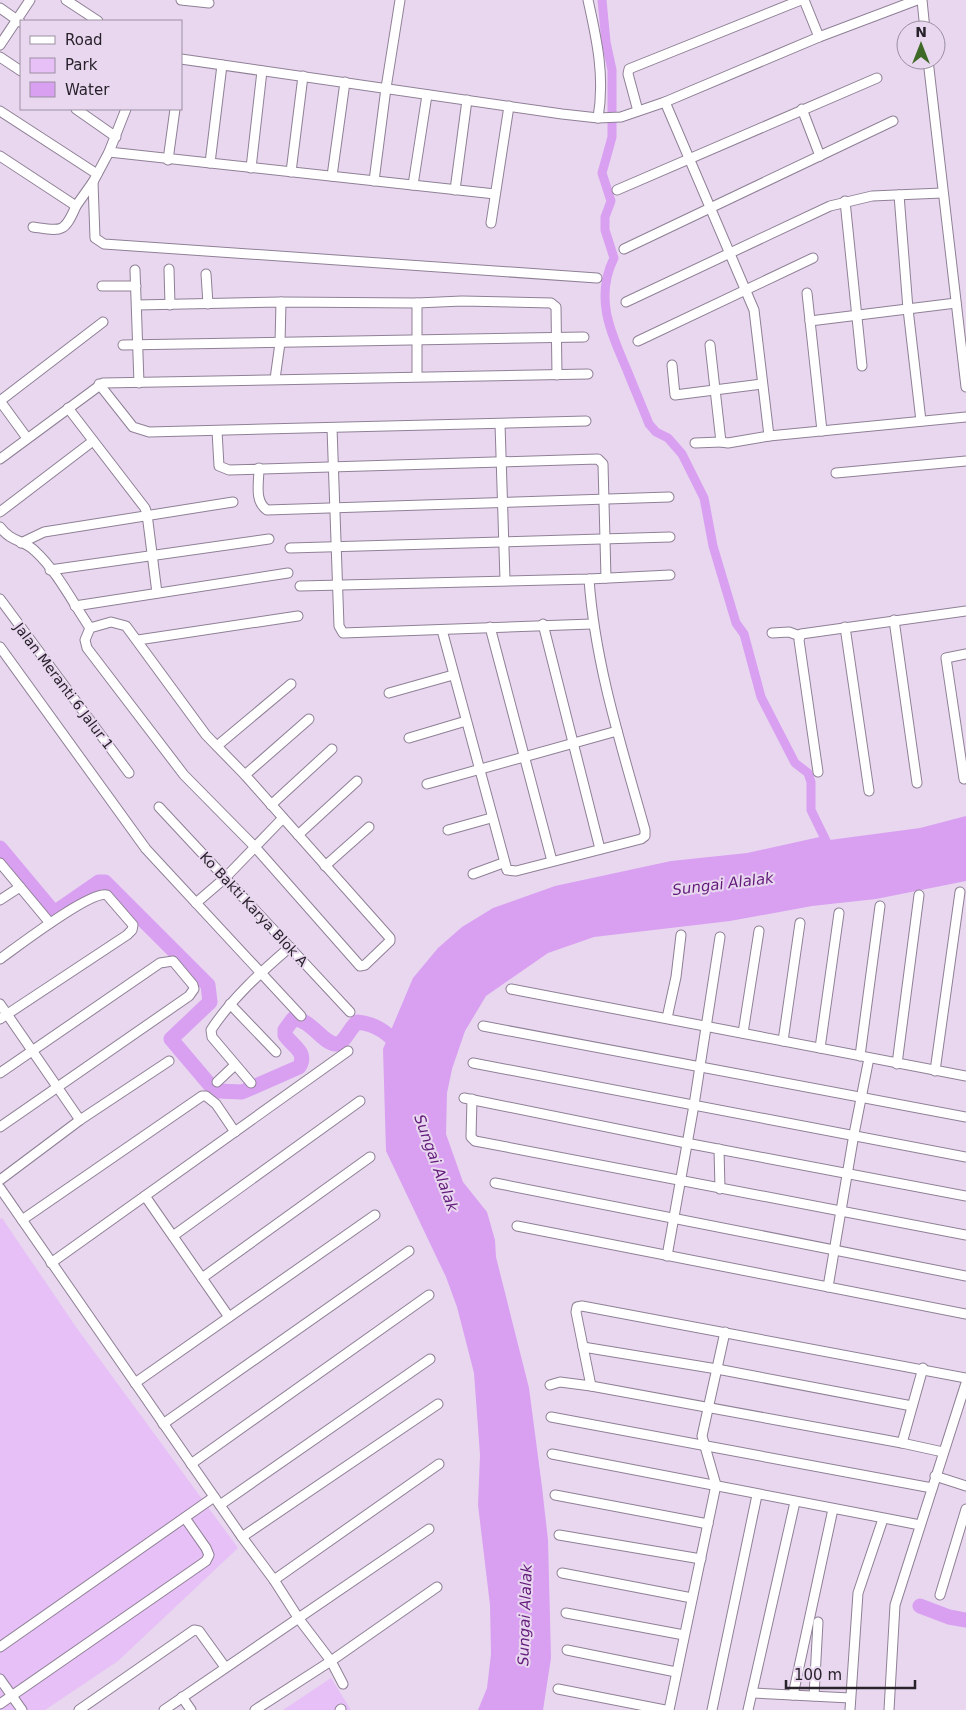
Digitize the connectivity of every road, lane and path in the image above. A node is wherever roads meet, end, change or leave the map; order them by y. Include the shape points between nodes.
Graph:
1 (30, 0) edge
2 (66, 0) edge
3 (181, 0) edge
4 (400, 0) edge
5 (588, 0) edge
6 (803, 0) edge
7 (917, 0) edge
8 (922, 0) edge
9 (209, 3) dead end
10 (0, 8) edge
11 (96, 20) edge
12 (924, 20) edge
13 (19, 21) edge
14 (819, 37) junction
15 (0, 45) edge
16 (0, 57) edge
17 (182, 59) edge
18 (222, 65) junction
19 (20, 70) edge
20 (929, 70) edge
21 (262, 71) junction
22 (303, 76) junction
23 (878, 78) dead end
24 (345, 82) junction
25 (386, 88) junction
26 (427, 94) junction
27 (467, 100) junction
28 (664, 102) junction
29 (509, 106) junction
30 (77, 110) edge
31 (126, 110) edge
32 (175, 110) edge
33 (802, 110) junction
34 (0, 111) edge
35 (638, 111) junction
36 (601, 118) junction
37 (893, 121) dead end
38 (116, 136) junction
39 (108, 152) junction
40 (0, 156) edge
41 (820, 156) junction
42 (168, 160) junction
43 (688, 160) junction
44 (210, 163) junction
45 (251, 168) junction
46 (291, 172) junction
47 (332, 176) junction
48 (95, 178) junction
49 (374, 181) junction
50 (413, 185) junction
51 (455, 190) junction
52 (617, 190) dead end
53 (942, 193) junction
54 (495, 194) junction
55 (899, 195) junction
56 (845, 201) junction
57 (76, 206) junction
58 (709, 208) junction
59 (491, 223) dead end
60 (33, 227) dead end
61 (624, 249) dead end
62 (729, 252) junction
63 (813, 258) dead end
64 (170, 269) dead end
65 (135, 270) dead end
66 (206, 274) dead end
67 (597, 278) dead end
68 (102, 286) dead end
69 (136, 286) junction
70 (744, 290) junction
71 (807, 293) dead end
72 (281, 302) junction
73 (626, 302) dead end
74 (418, 303) junction
75 (956, 303) junction
76 (208, 304) junction
77 (137, 305) junction
78 (170, 305) junction
79 (908, 309) junction
80 (857, 315) junction
81 (810, 321) junction
82 (103, 322) dead end
83 (557, 337) junction
84 (584, 337) dead end
85 (418, 339) junction
86 (638, 341) dead end
87 (280, 342) junction
88 (138, 344) junction
89 (123, 345) dead end
90 (710, 345) dead end
91 (672, 365) dead end
92 (862, 366) dead end
93 (588, 374) dead end
94 (556, 375) junction
95 (417, 376) junction
96 (275, 379) junction
97 (139, 383) junction
98 (98, 384) junction
99 (762, 384) junction
100 (966, 387) edge
101 (717, 390) junction
102 (0, 401) edge
103 (68, 408) junction
104 (966, 417) edge
105 (586, 421) dead end
106 (921, 421) junction
107 (500, 424) junction
108 (332, 428) junction
109 (217, 431) junction
110 (822, 431) junction
111 (769, 436) junction
112 (26, 438) junction
113 (93, 441) junction
114 (721, 442) junction
115 (695, 443) dead end
116 (2, 454) edge
117 (502, 462) junction
118 (966, 462) edge
119 (333, 467) junction
120 (259, 468) junction
121 (836, 473) dead end
122 (669, 497) dead end
123 (605, 499) junction
124 (502, 501) junction
125 (233, 502) dead end
126 (335, 508) junction
127 (0, 512) edge
128 (148, 514) junction
129 (0, 527) edge
130 (670, 537) dead end
131 (269, 539) dead end
132 (606, 539) junction
133 (503, 541) junction
134 (21, 543) junction
135 (337, 546) junction
136 (290, 548) dead end
137 (152, 554) junction
138 (50, 570) junction
139 (288, 573) dead end
140 (670, 574) dead end
141 (606, 578) junction
142 (589, 579) junction
143 (505, 580) junction
144 (338, 585) junction
145 (300, 586) dead end
146 (157, 594) junction
147 (0, 599) edge
148 (75, 606) junction
149 (966, 611) edge
150 (298, 616) dead end
151 (894, 620) junction
152 (543, 624) junction
153 (592, 624) junction
154 (490, 626) junction
155 (845, 627) junction
156 (90, 628) junction
157 (442, 630) junction
158 (772, 633) dead end
159 (800, 636) junction
160 (138, 640) junction
161 (0, 648) edge
162 (966, 654) edge
163 (453, 675) junction
164 (291, 684) dead end
165 (389, 693) dead end
166 (309, 719) dead end
167 (466, 722) junction
168 (617, 731) junction
169 (410, 738) dead end
170 (572, 742) junction
171 (217, 746) junction
172 (332, 749) dead end
173 (526, 755) junction
174 (478, 768) junction
175 (818, 772) dead end
176 (129, 773) dead end
177 (245, 775) junction
178 (964, 779) dead end
179 (357, 781) dead end
180 (917, 783) dead end
181 (427, 784) dead end
182 (870, 791) dead end
183 (271, 805) junction
184 (159, 807) dead end
185 (283, 818) junction
186 (491, 818) junction
187 (369, 827) dead end
188 (448, 830) dead end
189 (298, 835) junction
190 (255, 847) junction
191 (600, 849) junction
192 (552, 861) junction
193 (0, 863) edge
194 (503, 863) junction
195 (326, 866) junction
196 (472, 874) dead end
197 (225, 878) junction
198 (20, 887) junction
199 (960, 892) dead end
200 (919, 895) dead end
201 (0, 900) edge
202 (196, 903) junction
203 (880, 906) dead end
204 (839, 913) dead end
205 (50, 923) junction
206 (800, 923) dead end
207 (759, 931) dead end
208 (682, 935) dead end
209 (720, 937) dead end
210 (290, 947) junction
211 (0, 959) edge
212 (259, 974) junction
213 (512, 989) dead end
214 (0, 1004) edge
215 (230, 1004) junction
216 (350, 1012) dead end
217 (301, 1016) dead end
218 (4, 1017) edge
219 (667, 1018) junction
220 (706, 1025) junction
221 (483, 1026) dead end
222 (743, 1033) junction
223 (783, 1040) junction
224 (820, 1048) junction
225 (32, 1051) junction
226 (348, 1051) dead end
227 (276, 1052) dead end
228 (860, 1056) junction
229 (870, 1058) junction
230 (170, 1061) dead end
231 (473, 1063) dead end
232 (897, 1064) junction
233 (235, 1065) junction
234 (701, 1065) junction
235 (935, 1071) junction
236 (0, 1074) edge
237 (966, 1076) edge
238 (217, 1082) dead end
239 (251, 1083) dead end
240 (58, 1087) junction
241 (861, 1097) junction
242 (360, 1101) dead end
243 (694, 1105) junction
244 (966, 1117) edge
245 (80, 1120) junction
246 (0, 1127) edge
247 (235, 1132) junction
248 (854, 1134) junction
249 (686, 1143) junction
250 (719, 1149) junction
251 (370, 1156) dead end
252 (966, 1157) edge
253 (847, 1172) junction
254 (0, 1180) edge
255 (680, 1182) junction
256 (495, 1184) dead end
257 (0, 1188) edge
258 (720, 1189) junction
259 (145, 1196) junction
260 (966, 1196) edge
261 (841, 1212) junction
262 (374, 1215) dead end
263 (22, 1220) junction
264 (673, 1220) junction
265 (517, 1226) dead end
266 (966, 1235) edge
267 (173, 1236) junction
268 (834, 1250) junction
269 (409, 1251) dead end
270 (667, 1256) junction
271 (52, 1263) junction
272 (966, 1276) edge
273 (202, 1278) junction
274 (828, 1287) junction
275 (430, 1295) dead end
276 (966, 1314) edge
277 (229, 1317) junction
278 (725, 1332) junction
279 (583, 1348) junction
280 (430, 1359) dead end
281 (717, 1368) junction
282 (923, 1368) junction
283 (966, 1378) edge
284 (966, 1383) edge
285 (135, 1384) junction
286 (550, 1385) dead end
287 (591, 1386) junction
288 (438, 1404) dead end
289 (912, 1406) junction
290 (708, 1408) junction
291 (550, 1417) dead end
292 (163, 1424) junction
293 (902, 1442) junction
294 (704, 1446) junction
295 (943, 1452) junction
296 (552, 1454) dead end
297 (191, 1464) junction
298 (439, 1464) dead end
299 (935, 1476) junction
300 (716, 1485) junction
301 (966, 1486) edge
302 (932, 1488) junction
303 (757, 1494) junction
304 (554, 1495) dead end
305 (217, 1501) junction
306 (795, 1502) junction
307 (966, 1509) edge
308 (833, 1510) junction
309 (185, 1518) junction
310 (883, 1519) junction
311 (708, 1524) junction
312 (920, 1525) junction
313 (430, 1529) dead end
314 (559, 1534) dead end
315 (242, 1537) junction
316 (701, 1559) junction
317 (562, 1573) dead end
318 (274, 1580) junction
319 (437, 1587) dead end
320 (940, 1595) dead end
321 (692, 1598) junction
322 (566, 1613) dead end
323 (298, 1619) junction
324 (818, 1622) dead end
325 (684, 1635) junction
326 (0, 1647) edge
327 (567, 1650) dead end
328 (331, 1661) junction
329 (225, 1667) junction
330 (676, 1672) junction
331 (0, 1680) edge
332 (344, 1684) dead end
333 (558, 1688) dead end
334 (752, 1693) junction
335 (793, 1695) junction
336 (12, 1696) junction
337 (814, 1696) junction
338 (182, 1697) junction
339 (850, 1698) junction
340 (0, 1704) edge
341 (22, 1710) edge
342 (79, 1710) edge
343 (164, 1710) edge
344 (190, 1710) edge
345 (256, 1710) edge
346 (667, 1710) edge
347 (712, 1710) edge
348 (748, 1710) edge
349 (850, 1710) edge
350 (889, 1710) edge

1 - 13 street
2 - 11 street
3 - 9 street
4 - 25 street
5 - 36 street via 601,64
6 - 14 street
6 - 35 street via 629,69
7 - 14 street
8 - 12 street
10 - 13 street
13 - 15 street
14 - 28 street
16 - 19 street
17 - 18 street
18 - 21 street
18 - 44 street
20 - 53 street
21 - 22 street
21 - 45 street
22 - 24 street
22 - 46 street
23 - 33 street
24 - 25 street
24 - 47 street
25 - 26 street
25 - 49 street
26 - 27 street
26 - 50 street
27 - 29 street
27 - 51 street
28 - 35 street
28 - 43 street
29 - 36 street
29 - 54 street
30 - 38 street
31 - 38 street
32 - 42 street
33 - 41 street
33 - 43 street
34 - 48 street
35 - 36 street via 621,117
37 - 41 street
38 - 39 street
39 - 42 street
39 - 48 street
40 - 57 street
41 - 58 street
42 - 44 street
43 - 52 street
43 - 58 street
44 - 45 street
45 - 46 street
46 - 47 street
47 - 49 street
48 - 57 street
48 - 67 street via 95,238 104,244
49 - 50 street
50 - 51 street
51 - 54 street
53 - 55 street
53 - 75 street
54 - 59 street
55 - 56 street
55 - 79 street
56 - 62 street via 810,213
56 - 80 street
57 - 60 street via 67,227 62,230
58 - 61 street
58 - 62 street
62 - 70 street
62 - 73 street
63 - 70 street
64 - 78 street
65 - 69 street
66 - 76 street
68 - 69 street
69 - 77 street
70 - 86 street
70 - 99 street via 756,321
71 - 81 street
72 - 74 street
72 - 76 street
72 - 87 street
74 - 83 street via 551,303 556,308
74 - 85 street
75 - 79 street
75 - 100 street
76 - 78 street
77 - 78 street
77 - 88 street
79 - 80 street
79 - 106 street
80 - 81 street
80 - 92 street
81 - 110 street
82 - 102 street
83 - 84 street
83 - 85 street
83 - 94 street
85 - 87 street
85 - 95 street
87 - 88 street
87 - 96 street
88 - 89 street
88 - 97 street
90 - 101 street
91 - 101 street via 675,395
93 - 94 street
94 - 95 street
95 - 96 street
96 - 97 street
97 - 98 street
98 - 103 street
98 - 109 street via 137,429 149,432
99 - 101 street
99 - 111 street
101 - 114 street
102 - 112 street
103 - 112 street
103 - 113 street
104 - 106 street
105 - 107 street
106 - 110 street
107 - 108 street
107 - 117 street
108 - 109 street
108 - 119 street
109 - 120 street via 221,468
110 - 111 street
111 - 114 street
112 - 116 street
113 - 127 street
113 - 128 street
114 - 115 street
117 - 119 street
117 - 123 street via 598,459 603,464
117 - 124 street
118 - 121 street
119 - 120 street
119 - 126 street
120 - 126 street via 258,498 267,510
122 - 123 street
123 - 124 street
123 - 132 street
124 - 126 street
124 - 133 street
125 - 128 street
126 - 135 street
128 - 134 street via 44,532
128 - 137 street
129 - 134 street via 7,536
130 - 132 street
131 - 137 street
132 - 133 street
132 - 141 street
133 - 135 street
133 - 143 street
134 - 138 street via 35,550
135 - 136 street
135 - 144 street
137 - 138 street
137 - 146 street
138 - 148 street
139 - 146 street
140 - 141 street
141 - 142 street
142 - 143 street
142 - 153 street
143 - 144 street
144 - 145 street
144 - 157 street via 339,626 343,633
146 - 148 street
147 - 176 street, Jalan Meranti 6 Jalur 1
148 - 156 street
149 - 151 street
150 - 160 street
151 - 155 street
151 - 180 street
152 - 153 street
152 - 154 street
152 - 170 street
153 - 168 street
154 - 157 street
154 - 173 street
155 - 159 street via 804,632
155 - 182 street
156 - 160 street via 111,622 123,624
156 - 190 street via 85,640 87,648 150,732 184,775
157 - 163 street
158 - 159 street via 789,632
159 - 175 street
160 - 171 street
161 - 202 street via 146,849
162 - 178 street via 946,658
163 - 165 street
163 - 167 street
164 - 171 street
166 - 177 street
167 - 169 street
167 - 174 street
168 - 170 street
168 - 191 street via 646,834 641,839
170 - 173 street
170 - 191 street
171 - 177 street
172 - 183 street
173 - 174 street
173 - 192 street
174 - 181 street
174 - 186 street
177 - 183 street
179 - 189 street
183 - 185 street
184 - 197 street, Ko Bakti Karya Blok A
185 - 189 street
185 - 190 street
186 - 188 street
186 - 194 street
187 - 195 street
189 - 195 street
190 - 195 street via 363,966 390,939
190 - 197 street
191 - 192 street
192 - 194 street via 516,871 507,870
193 - 198 street
194 - 196 street
197 - 202 street
197 - 210 street, Ko Bakti Karya Blok A
198 - 201 street
198 - 205 street
199 - 235 street
200 - 232 street
202 - 212 street
203 - 228 street
204 - 224 street
205 - 211 street
205 - 218 street via 104,894 132,921 133,927 127,935
206 - 223 street
207 - 222 street
208 - 219 street
209 - 220 street
210 - 212 street
210 - 216 street, Ko Bakti Karya Blok A
212 - 215 street
212 - 217 street
213 - 219 street
214 - 218 street
215 - 227 street
215 - 233 street via 210,1034
218 - 225 street
219 - 220 street
220 - 222 street
220 - 234 street
221 - 234 street
222 - 223 street
223 - 224 street
224 - 228 street
225 - 236 street
225 - 240 street
225 - 240 street via 160,963 173,961 193,985 189,996
226 - 247 street
228 - 229 street
229 - 232 street
229 - 241 street
230 - 245 street
231 - 243 street
232 - 235 street
233 - 238 street
233 - 239 street
234 - 241 street
234 - 243 street
235 - 237 street
240 - 245 street
240 - 246 street
241 - 244 street
241 - 248 street
242 - 267 street
243 - 248 street
243 - 249 street
245 - 254 street
247 - 259 street
247 - 263 street via 216,1104 202,1096
248 - 252 street
248 - 253 street
249 - 250 street
249 - 255 street
249 - 255 street via 468,1099 473,1140
250 - 253 street
250 - 258 street
251 - 273 street
253 - 260 street
253 - 261 street
255 - 258 street
255 - 264 street
256 - 264 street
257 - 263 street
258 - 261 street
259 - 267 street
259 - 271 street
261 - 266 street
261 - 268 street
262 - 277 street
263 - 271 street
264 - 268 street
264 - 270 street
265 - 270 street
267 - 273 street
268 - 272 street
268 - 274 street
269 - 292 street
270 - 274 street
271 - 285 street
273 - 277 street
274 - 276 street
275 - 297 street
277 - 285 street
278 - 279 street via 582,1306 577,1307 576,1312
278 - 281 street
278 - 282 street
279 - 281 street
279 - 287 street
280 - 305 street
281 - 289 street
281 - 290 street
282 - 283 street
282 - 289 street
284 - 295 street
285 - 292 street
286 - 287 street via 560,1382
287 - 290 street
288 - 315 street
289 - 293 street
290 - 293 street
290 - 294 street via 702,1436
291 - 294 street
292 - 297 street
293 - 295 street
294 - 300 street
294 - 302 street
295 - 299 street
296 - 300 street
297 - 305 street
298 - 318 street
299 - 301 street
299 - 302 street
300 - 303 street
300 - 311 street
302 - 312 street
303 - 306 street
303 - 347 street
304 - 311 street
305 - 309 street
305 - 315 street
306 - 308 street
306 - 334 street
307 - 320 street
308 - 310 street
308 - 335 street
309 - 326 street
309 - 336 street via 206,1548 209,1555 206,1561
310 - 312 street
310 - 339 street via 858,1593
311 - 316 street
312 - 350 street via 895,1604
313 - 323 street
314 - 316 street
315 - 318 street
316 - 321 street
317 - 321 street
318 - 323 street
319 - 328 street
321 - 325 street
322 - 325 street
323 - 328 street
323 - 329 street
324 - 337 street
325 - 330 street
327 - 330 street
328 - 332 street
328 - 345 street
329 - 338 street
329 - 342 street via 199,1631 194,1630
330 - 346 street
331 - 336 street
333 - 346 street
334 - 335 street
334 - 348 street
335 - 337 street
336 - 340 street
336 - 341 street
337 - 339 street
338 - 343 street
338 - 344 street
339 - 349 street

